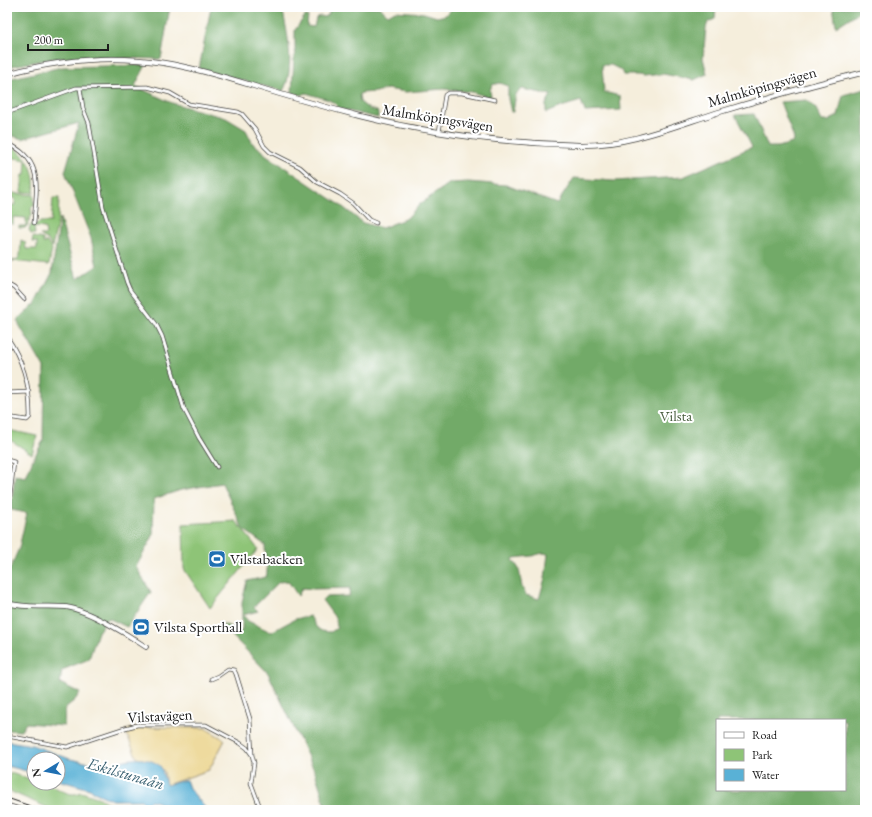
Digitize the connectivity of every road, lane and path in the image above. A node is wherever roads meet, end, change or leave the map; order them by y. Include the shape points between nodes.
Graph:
1 (865, 72) edge
2 (7, 74) edge
3 (80, 88) junction
4 (495, 100) dead end
5 (7, 113) edge
6 (439, 132) junction
7 (8, 143) edge
8 (7, 166) edge
9 (34, 223) dead end
10 (376, 223) dead end
11 (7, 284) edge
12 (24, 299) dead end
13 (7, 337) edge
14 (29, 392) junction
15 (7, 393) edge
16 (7, 417) edge
17 (7, 460) edge
18 (217, 467) dead end
19 (9, 492) edge
20 (7, 521) edge
21 (7, 603) edge
22 (146, 647) dead end
23 (211, 679) dead end
24 (7, 736) edge
25 (252, 755) junction
26 (7, 805) edge
27 (23, 810) edge
28 (261, 810) edge

1 - 6 main road, Malmköpingsvägen via 794,89 639,137 611,143 567,144
2 - 6 main road, Malmköpingsvägen via 38,66 81,60 118,59 160,63 206,72 360,116
3 - 5 street
3 - 10 street via 147,87 170,93 189,104 241,113 267,149 340,194 369,220
3 - 18 street via 83,108 89,123 103,207 127,283 162,336 184,409
4 - 6 street via 462,93 448,93
7 - 8 street
7 - 9 street via 26,155 34,169
11 - 12 street
13 - 14 street via 20,359
14 - 15 street
14 - 16 street via 29,419
17 - 19 street via 14,462
19 - 20 street
21 - 22 street via 25,607 76,610 128,635
23 - 25 street via 228,669 234,670 250,719
24 - 25 street, Vilstavägen via 66,747 137,725 202,725 240,743
25 - 28 street via 252,786
26 - 27 street

